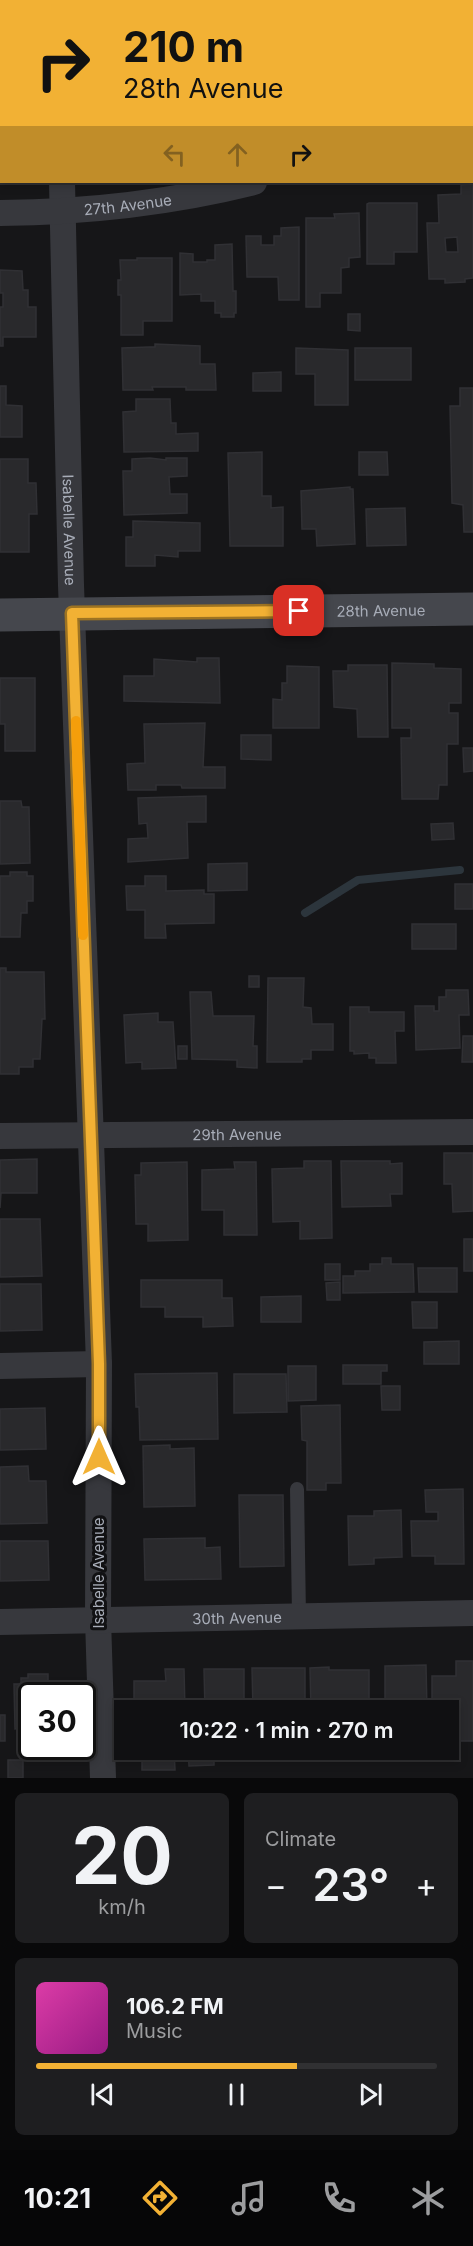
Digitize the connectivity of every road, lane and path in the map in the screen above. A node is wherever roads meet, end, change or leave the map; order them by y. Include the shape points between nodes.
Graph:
1 (62, 183) edge
2 (250, 183) edge
3 (0, 213) edge
4 (63, 213) junction
5 (473, 609) edge
6 (72, 613) junction
7 (0, 615) edge
8 (473, 1132) edge
9 (0, 1136) edge
10 (90, 1136) junction
11 (99, 1364) junction
12 (0, 1366) edge
13 (297, 1489) dead end
14 (473, 1612) edge
15 (299, 1616) junction
16 (98, 1619) junction
17 (0, 1622) edge
18 (103, 1778) edge

1 - 4 street, Isabelle Avenue
2 - 4 street, 27th Avenue via 198,196
3 - 4 street, 27th Avenue
4 - 6 street, Isabelle Avenue
5 - 6 street, 28th Avenue
6 - 7 street, 28th Avenue
6 - 10 street, Isabelle Avenue
8 - 10 street, 29th Avenue
9 - 10 street, 29th Avenue
10 - 11 street, Isabelle Avenue
11 - 12 street
11 - 16 street, Isabelle Avenue
13 - 15 lane
14 - 15 street, 30th Avenue
15 - 16 street, 30th Avenue
16 - 17 street, 30th Avenue
16 - 18 street, Isabelle Avenue

